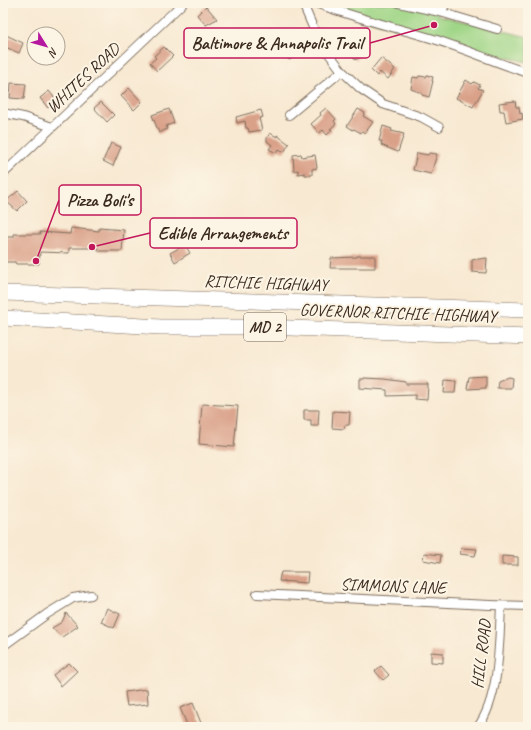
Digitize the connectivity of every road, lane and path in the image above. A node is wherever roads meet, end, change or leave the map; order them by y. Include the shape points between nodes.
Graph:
1 (183, 3) edge
2 (303, 3) edge
3 (316, 3) edge
4 (399, 3) edge
5 (448, 3) edge
6 (440, 12) junction
7 (497, 29) dead end
8 (342, 71) junction
9 (528, 73) edge
10 (3, 113) edge
11 (289, 115) dead end
12 (52, 127) junction
13 (439, 127) dead end
14 (3, 174) edge
15 (3, 293) edge
16 (528, 310) edge
17 (3, 318) edge
18 (528, 337) edge
19 (257, 594) dead end
20 (91, 595) dead end
21 (502, 606) junction
22 (528, 606) edge
23 (3, 646) edge
24 (478, 727) edge

1 - 12 street, WHITES ROAD
2 - 8 street via 318,39
3 - 9 street via 428,37
4 - 6 street
5 - 6 street
6 - 7 street
8 - 11 street
8 - 13 street via 361,89 383,104 421,117
10 - 12 street
12 - 14 street, WHITES ROAD
15 - 16 highway, RITCHIE HIGHWAY / MD 2
17 - 18 highway, GOVERNOR RITCHIE HIGHWAY / MD 2 via 161,327 266,327
19 - 21 street, SIMMONS LANE
20 - 23 street via 73,598
21 - 22 street, SIMMONS LANE
21 - 24 street, HILL ROAD via 494,689

